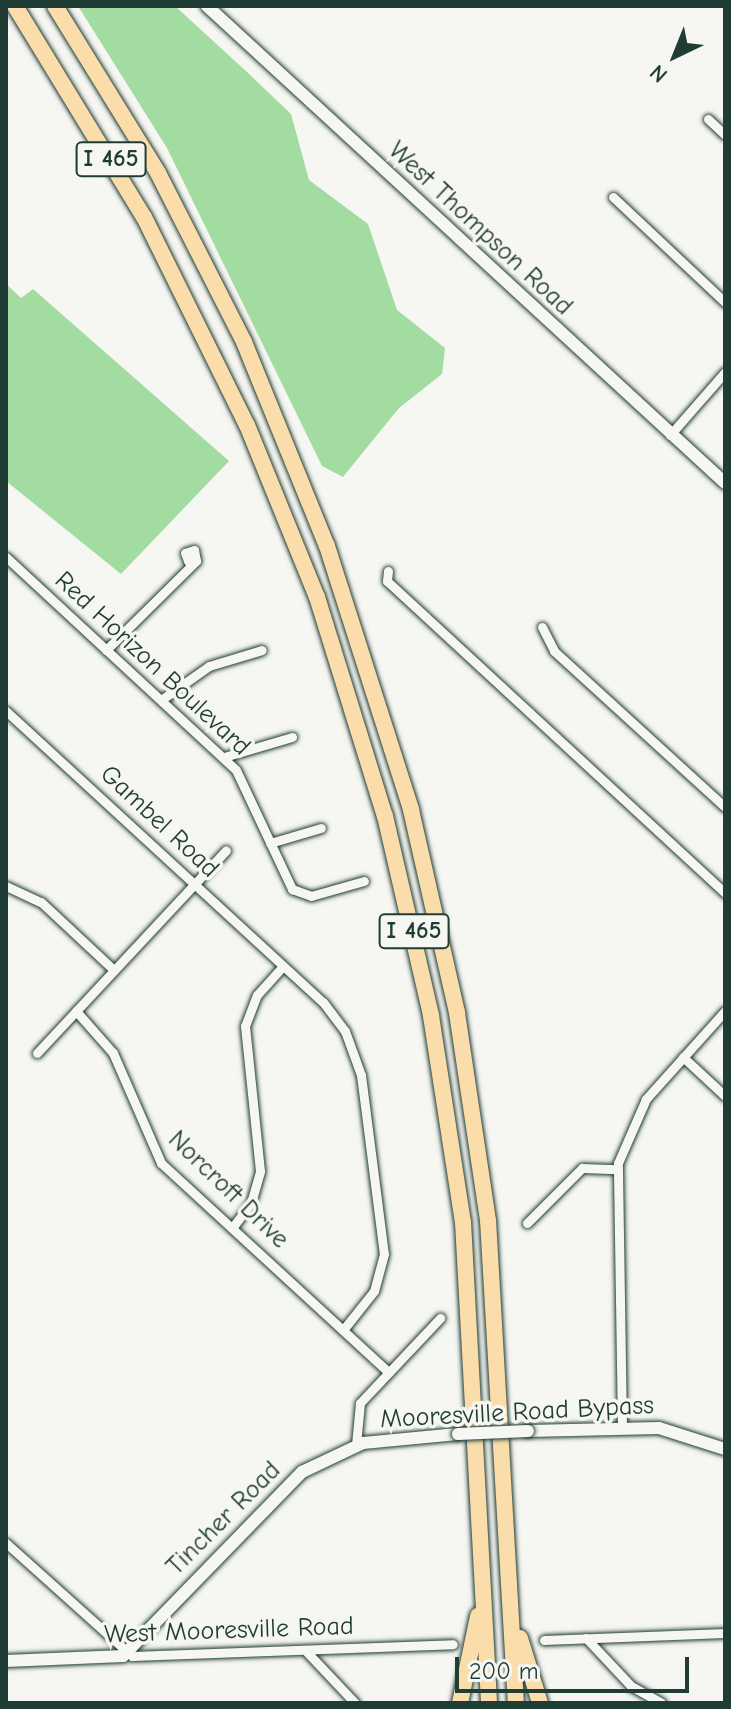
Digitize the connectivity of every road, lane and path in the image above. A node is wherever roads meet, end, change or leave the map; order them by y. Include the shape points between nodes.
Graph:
1 (15, 6) edge
2 (55, 6) edge
3 (207, 6) edge
4 (708, 119) dead end
5 (725, 135) edge
6 (613, 197) dead end
7 (725, 302) edge
8 (725, 372) edge
9 (670, 435) junction
10 (725, 483) edge
11 (6, 557) edge
12 (188, 561) dead end
13 (388, 571) dead end
14 (542, 627) dead end
15 (106, 650) junction
16 (262, 650) dead end
17 (161, 700) junction
18 (6, 711) edge
19 (292, 737) dead end
20 (224, 757) junction
21 (725, 807) edge
22 (321, 828) dead end
23 (270, 843) junction
24 (226, 850) dead end
25 (364, 881) dead end
26 (194, 884) junction
27 (6, 886) edge
28 (725, 893) edge
29 (283, 966) junction
30 (114, 970) junction
31 (76, 1011) junction
32 (725, 1011) edge
33 (37, 1053) dead end
34 (683, 1057) junction
35 (725, 1096) edge
36 (617, 1169) junction
37 (527, 1223) dead end
38 (232, 1228) junction
39 (440, 1318) dead end
40 (343, 1330) junction
41 (388, 1372) junction
42 (622, 1427) junction
43 (356, 1445) junction
44 (725, 1449) edge
45 (6, 1543) edge
46 (484, 1579) junction
47 (511, 1597) junction
48 (725, 1633) edge
49 (586, 1638) junction
50 (544, 1640) dead end
51 (453, 1644) dead end
52 (305, 1650) junction
53 (127, 1653) junction
54 (6, 1661) edge
55 (355, 1703) edge
56 (460, 1703) edge
57 (489, 1703) edge
58 (516, 1703) edge
59 (540, 1703) edge
60 (662, 1703) edge

1 - 46 highway, I 465 via 114,163 208,340 300,554 367,750 418,949 454,1153 473,1339
2 - 47 highway, I 465 via 158,173 244,342 327,546 392,743 444,944 480,1151 499,1337
3 - 9 street, West Thompson Road
4 - 5 street
6 - 7 street
8 - 9 street
9 - 10 street, West Thompson Road
11 - 15 street, Red Horizon Boulevard
12 - 15 street
13 - 28 street via 387,581
14 - 21 street via 554,651
15 - 17 street, Red Horizon Boulevard
16 - 17 street via 200,671
17 - 20 street, Red Horizon Boulevard
18 - 26 street, Gambel Road
19 - 20 street
20 - 23 street, Red Horizon Boulevard
22 - 23 street
23 - 25 street, Red Horizon Boulevard via 300,894
24 - 26 street
26 - 29 street, Gambel Road
26 - 30 street
27 - 30 street via 41,902
29 - 38 street via 257,995 245,1026 260,1171 255,1196
29 - 40 street, Gambel Road via 345,1031 364,1093 384,1254 374,1291
30 - 31 street
31 - 33 street
31 - 38 street, Norcroft Drive via 113,1053 150,1148
32 - 34 street
34 - 35 street
34 - 36 street via 639,1110
36 - 37 street via 582,1168
36 - 42 street
38 - 40 street, Norcroft Drive
39 - 41 street
40 - 41 street, Norcroft Drive
41 - 43 street via 357,1410
42 - 43 street, Mooresville Road Bypass, bridge via 458,1434
42 - 44 street, Mooresville Road Bypass via 681,1431
43 - 53 street, Tincher Road via 276,1493
45 - 53 street
46 - 56 highway
46 - 57 highway, I 465
47 - 58 highway, I 465
47 - 59 highway
48 - 49 street
49 - 50 street
49 - 60 street via 620,1677
51 - 52 street, West Mooresville Road
52 - 53 street, West Mooresville Road
52 - 55 street
53 - 54 street, West Mooresville Road

